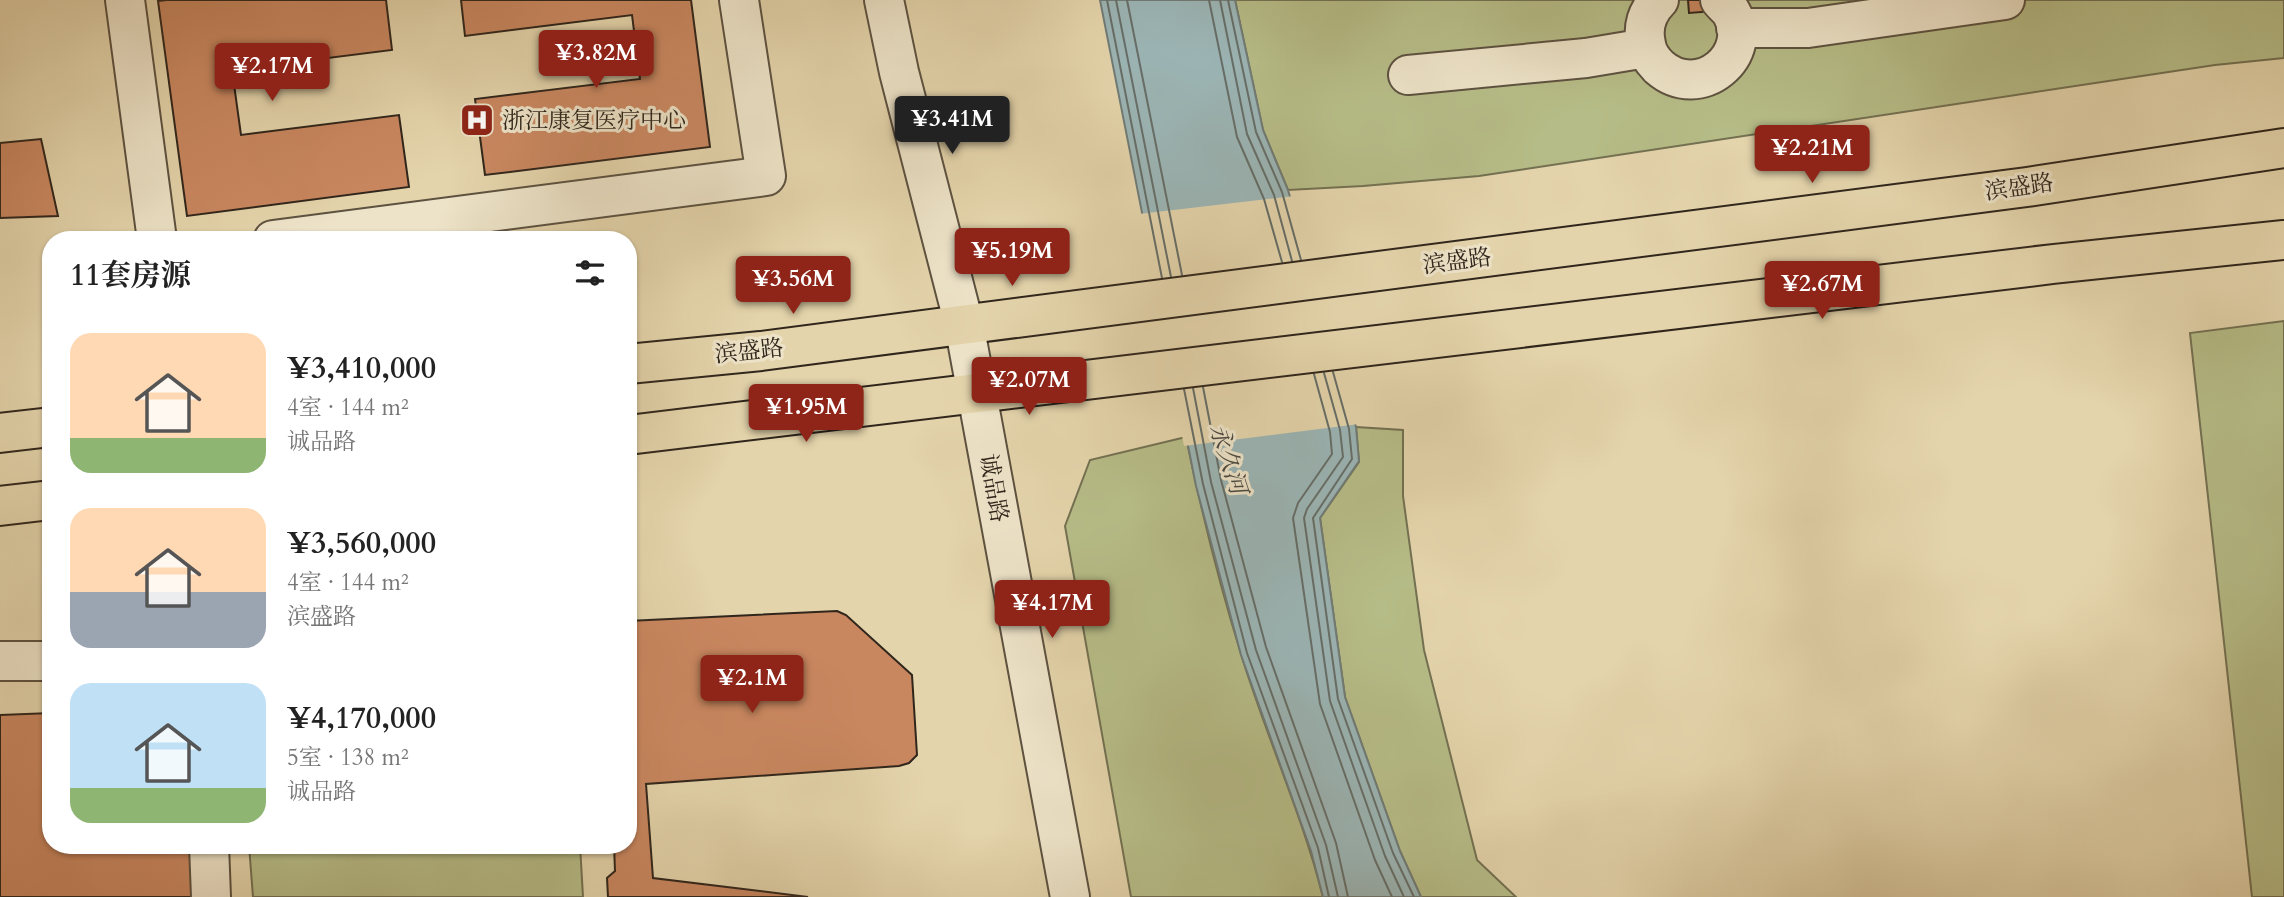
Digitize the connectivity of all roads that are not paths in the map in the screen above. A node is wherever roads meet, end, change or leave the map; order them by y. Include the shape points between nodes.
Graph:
1 (125, 0) edge
2 (739, 0) edge
3 (884, 0) edge
4 (1660, 0) edge
5 (2005, 0) edge
6 (1728, 14) edge
7 (1646, 48) junction
8 (1408, 75) dead end
9 (2284, 148) edge
10 (156, 231) edge
11 (342, 231) edge
12 (2284, 240) edge
13 (964, 324) junction
14 (637, 363) edge
15 (976, 393) junction
16 (42, 427) edge
17 (0, 433) edge
18 (637, 434) edge
19 (42, 501) edge
20 (0, 506) edge
21 (0, 661) edge
22 (42, 661) edge
23 (209, 854) edge
24 (211, 897) edge
25 (1070, 897) edge

1 - 10 street
2 - 11 street via 766,176
3 - 13 street, 诚品路
4 - 7 street via 1646,19
5 - 6 street via 1808,28
6 - 7 street via 1734,48 1725,65 1710,76 1694,80 1667,74
7 - 8 street
9 - 13 main road, 滨盛路 via 2028,187
12 - 15 main road
13 - 14 main road, 滨盛路
13 - 15 street, 诚品路
15 - 18 main road
15 - 25 street, 诚品路
16 - 17 main road
19 - 20 main road
21 - 22 street
23 - 24 street

